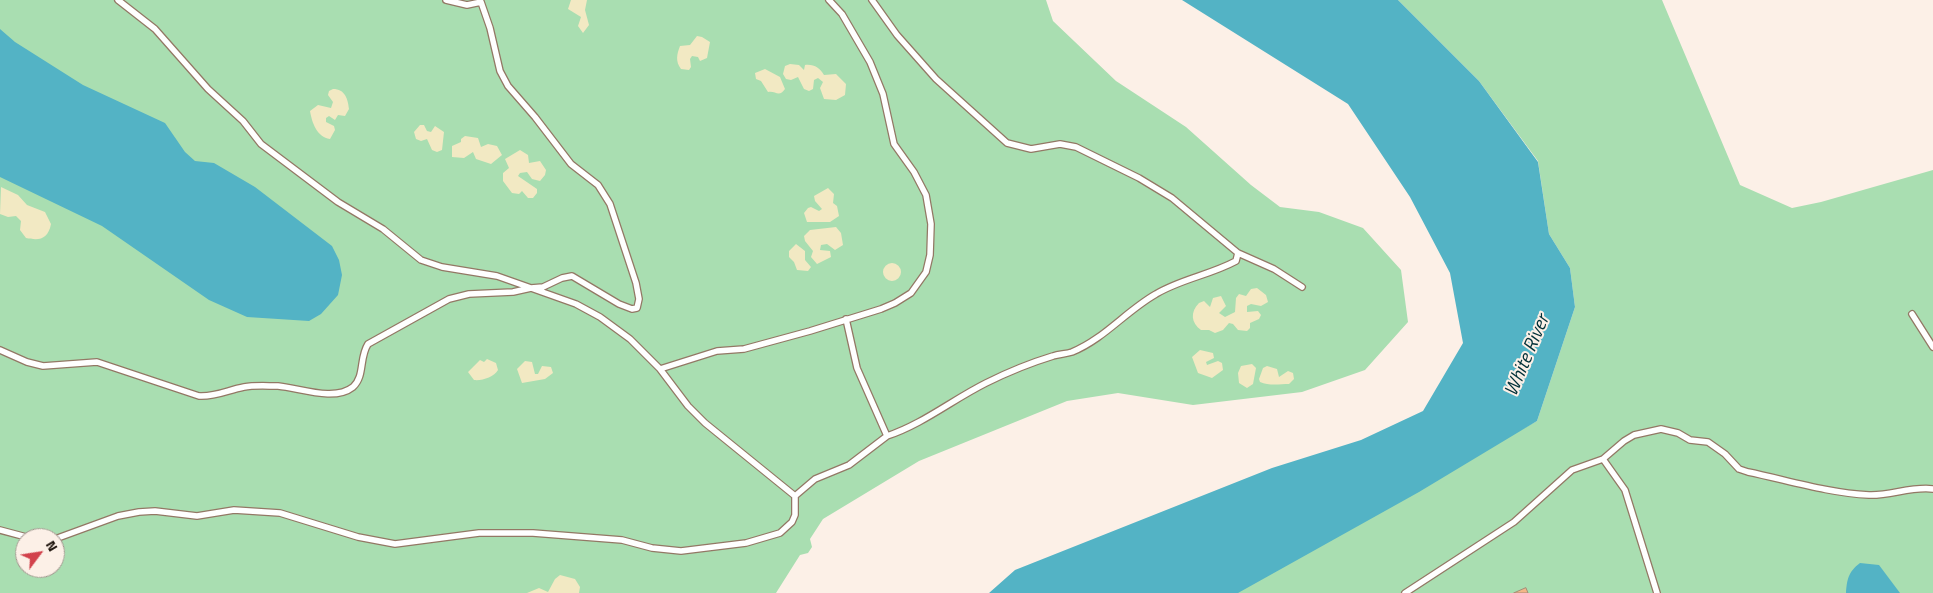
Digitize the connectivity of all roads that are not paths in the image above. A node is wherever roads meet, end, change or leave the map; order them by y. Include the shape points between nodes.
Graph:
1 (118, 0) edge
2 (446, 0) edge
3 (829, 0) edge
4 (872, 0) edge
5 (481, 1) edge
6 (1238, 253) junction
7 (1302, 286) dead end
8 (531, 288) junction
9 (1912, 314) dead end
10 (846, 319) junction
11 (1933, 347) edge
12 (0, 350) edge
13 (660, 369) junction
14 (886, 436) junction
15 (1603, 459) junction
16 (1933, 489) edge
17 (795, 496) junction
18 (0, 530) edge
19 (15, 534) edge
20 (65, 535) edge
21 (1405, 593) edge
22 (1657, 593) edge

1 - 8 lane via 156,30 261,144 338,202 383,229 428,263 498,276
2 - 5 lane via 467,5
3 - 10 lane via 846,20 873,68 886,105 894,144 920,183 930,207 932,224 926,272 917,286 895,303
4 - 6 lane via 897,35 936,79 1006,143 1031,149 1060,144 1076,147 1172,198
5 - 8 lane via 500,71 508,86 571,164 598,185 610,204 627,250 639,305 632,309 619,304 572,276
6 - 7 lane via 1274,268
6 - 14 lane via 1236,261 1221,270 1155,294 1112,328 1072,352 1017,368 907,429
8 - 12 lane via 449,299 378,338 368,344 362,354 359,379 341,393 258,386 216,396 199,396 97,362 42,366
8 - 13 lane via 600,316 630,339
9 - 11 lane
10 - 13 lane via 744,349 716,351
10 - 14 lane via 857,368
13 - 17 lane via 705,423
14 - 17 lane via 849,466 815,479
15 - 16 lane via 1634,435 1661,429 1690,440 1708,442 1739,469 1748,472 1868,495
15 - 21 lane via 1572,470 1514,522
15 - 22 lane via 1625,490
17 - 20 lane via 795,515 780,533 746,543 681,551 622,540 533,533 479,534 395,544 358,537 280,513 234,510 197,516 139,512 118,516
18 - 19 lane

